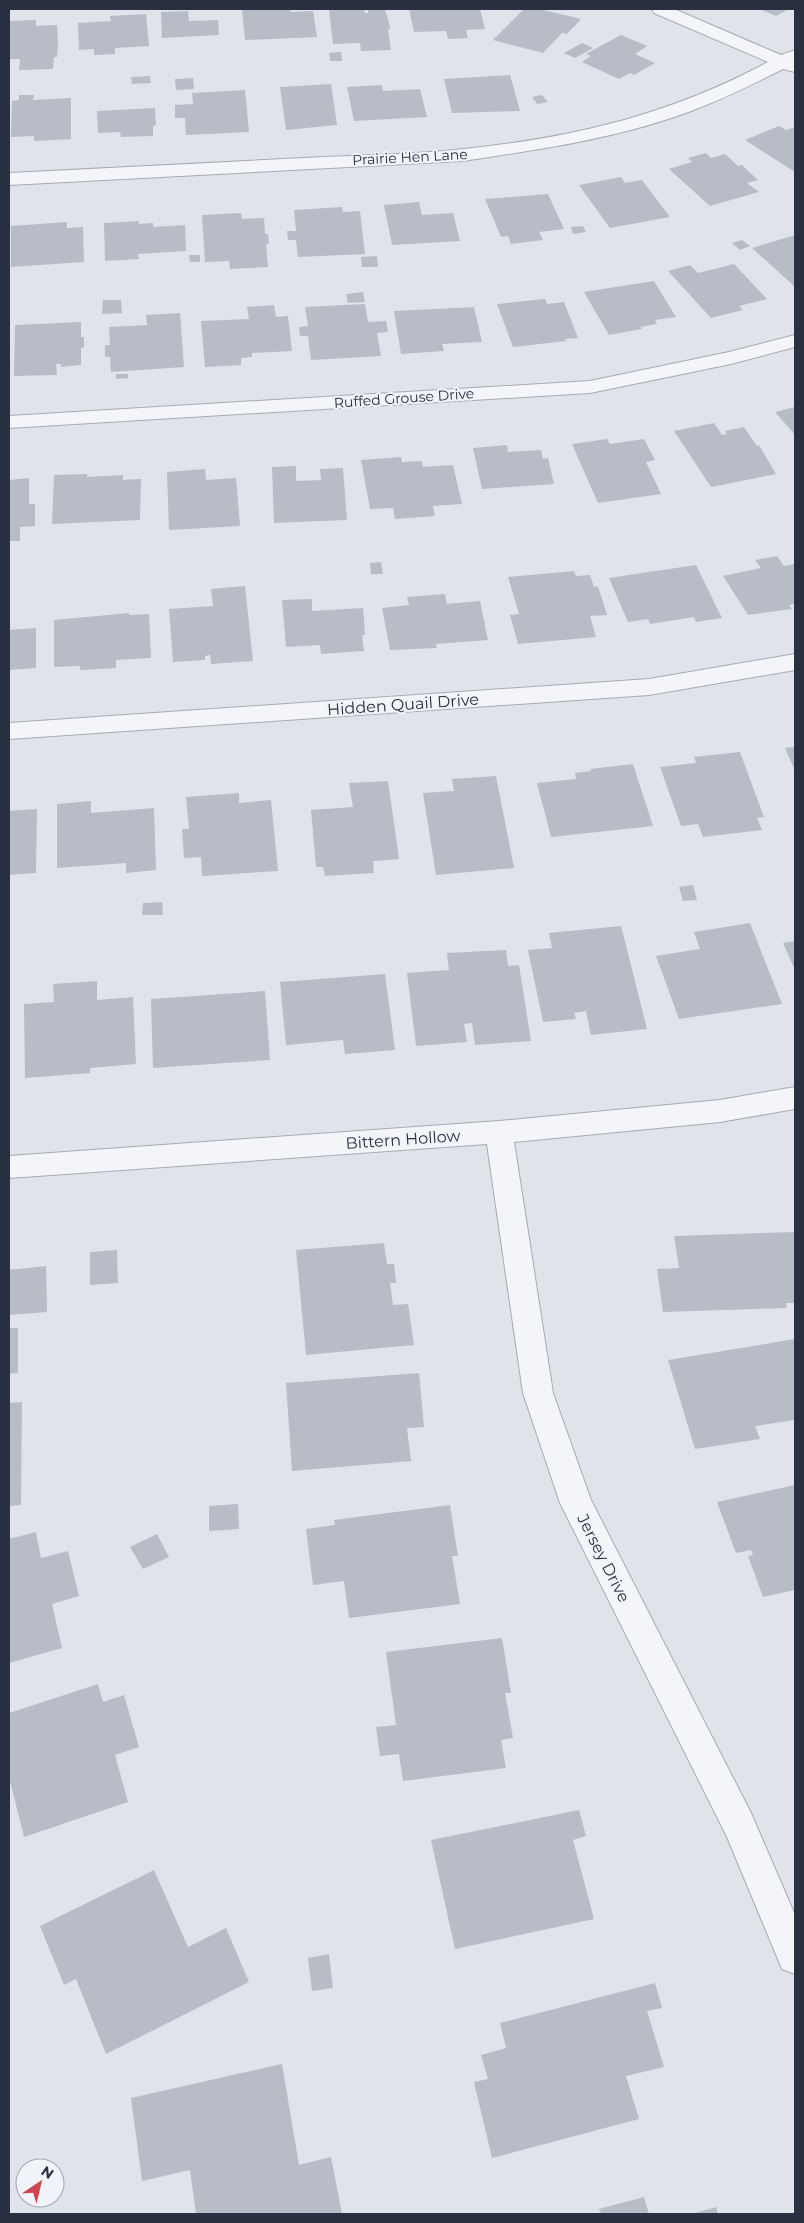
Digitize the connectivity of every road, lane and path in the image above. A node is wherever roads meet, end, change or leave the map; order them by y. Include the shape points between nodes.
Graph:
1 (660, 9) edge
2 (791, 62) edge
3 (9, 179) edge
4 (795, 342) edge
5 (9, 422) edge
6 (795, 662) edge
7 (9, 731) edge
8 (795, 1098) edge
9 (499, 1132) junction
10 (9, 1167) edge
11 (795, 1956) edge

1 - 2 street
2 - 3 street, Prairie Hen Lane via 716,96 660,116 525,147 462,155
4 - 5 street, Ruffed Grouse Drive via 590,387
6 - 7 street, Hidden Quail Drive via 649,687
8 - 9 street, Bittern Hollow via 720,1111
9 - 10 street, Bittern Hollow
9 - 11 street, Jersey Drive via 538,1393 576,1503 739,1825

